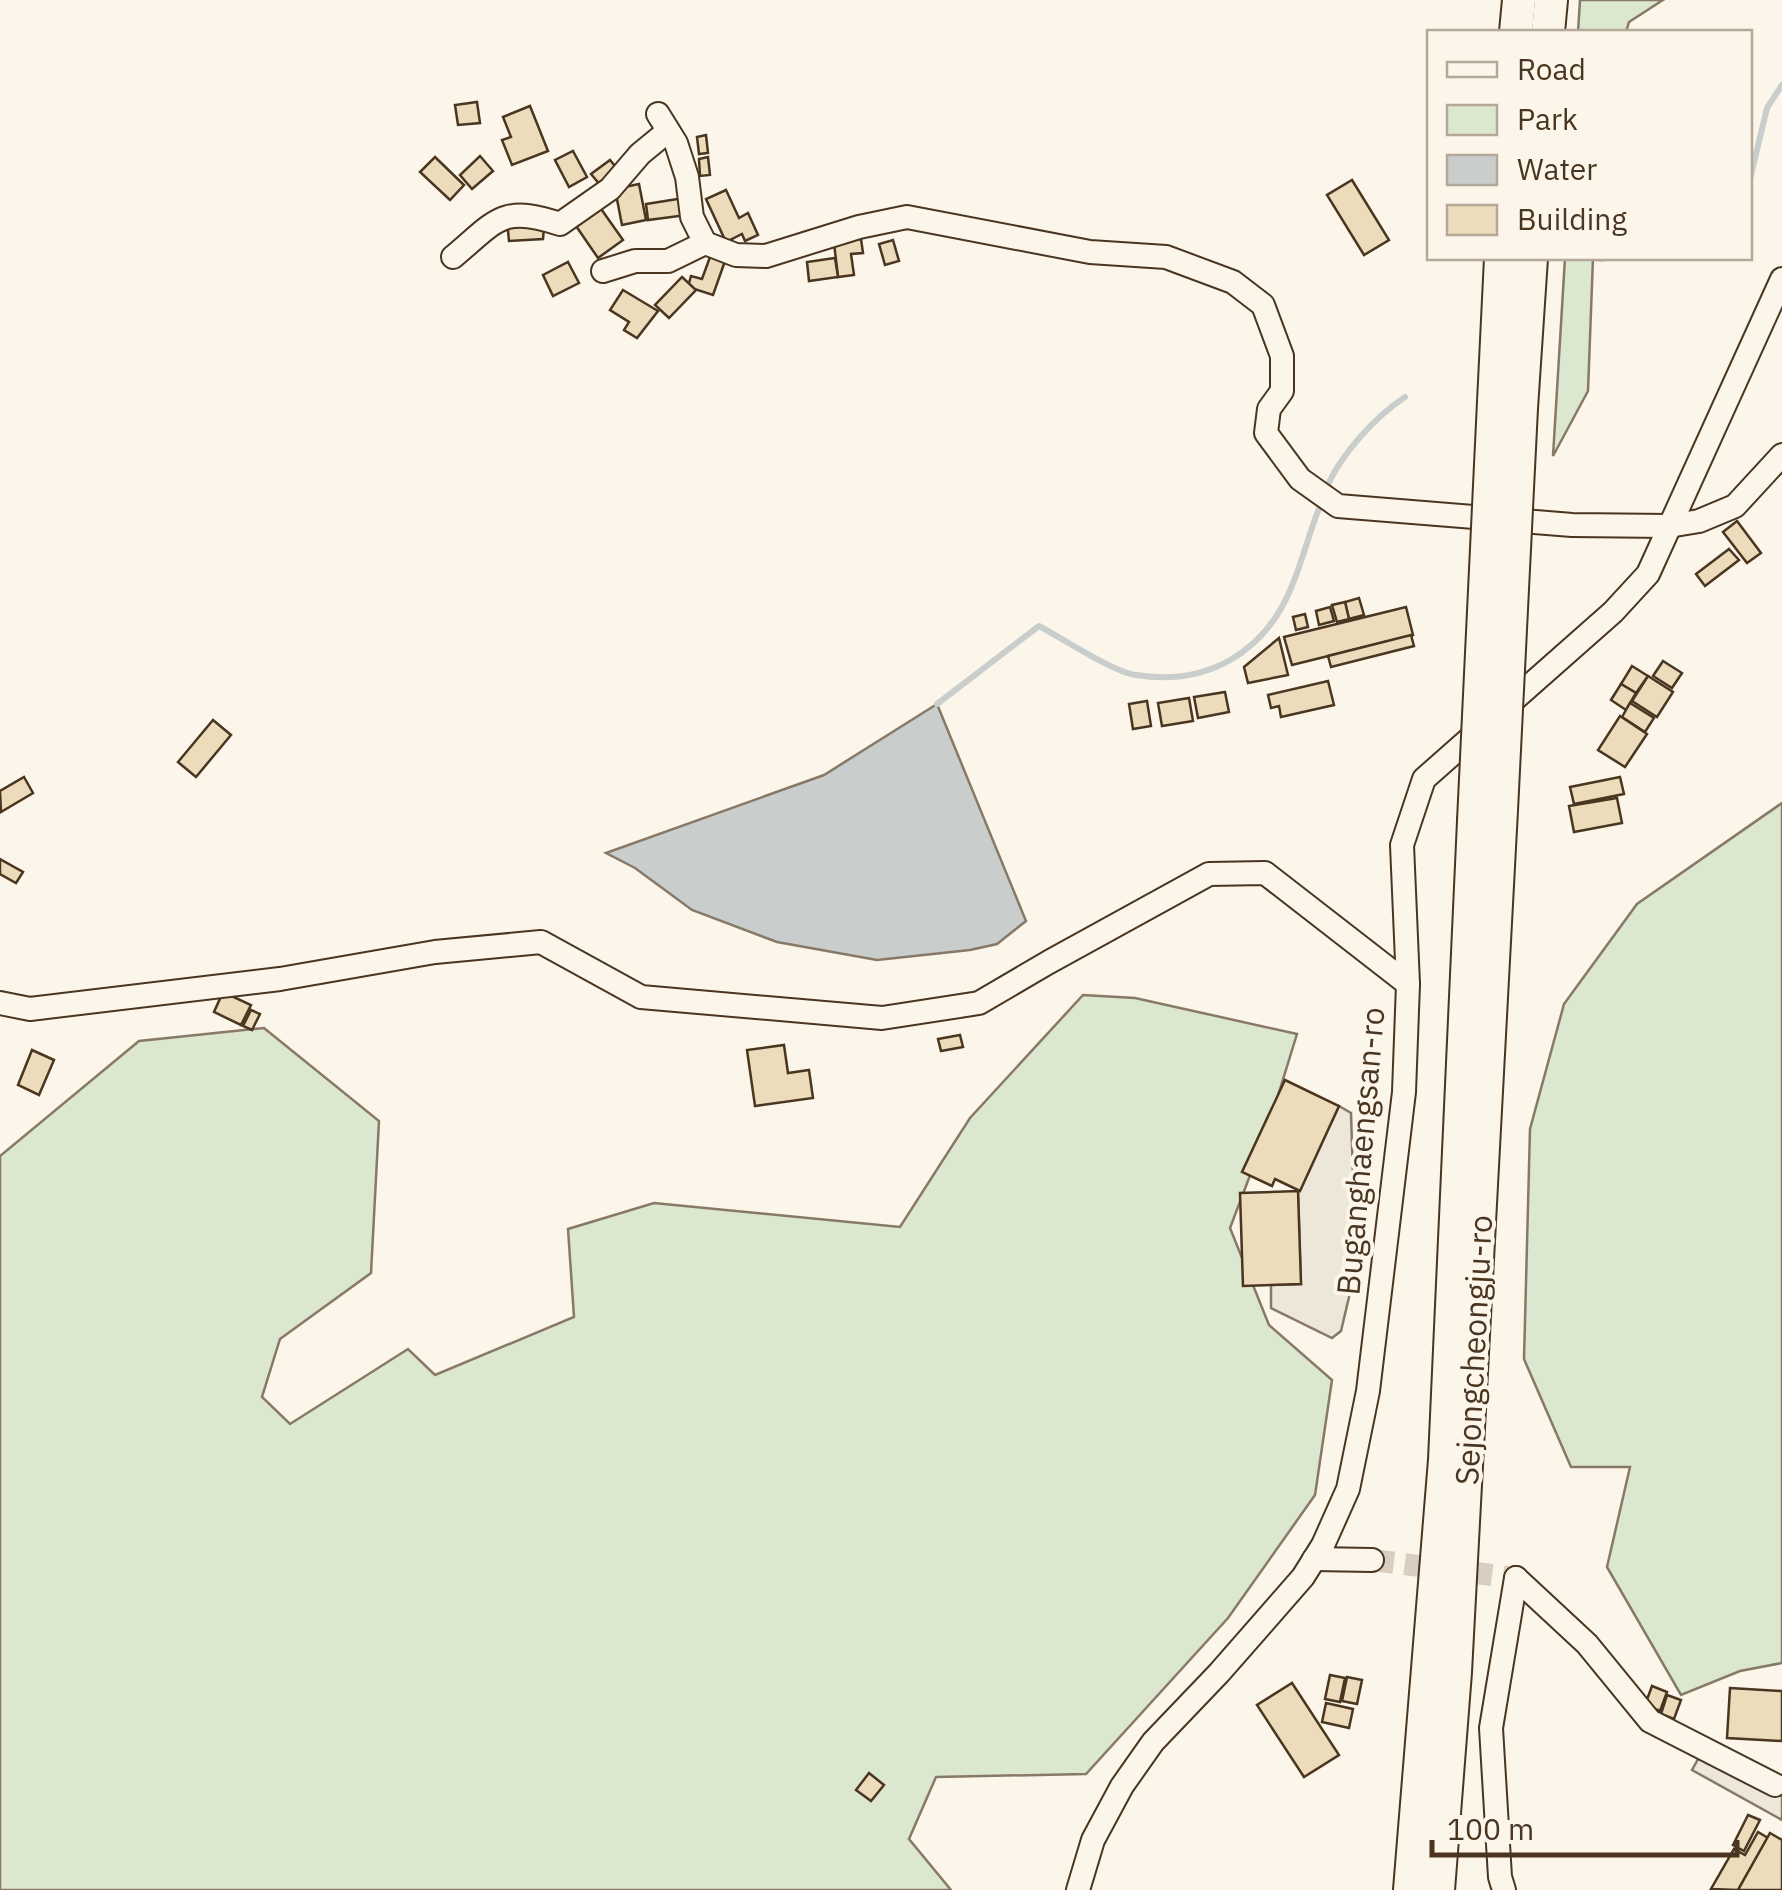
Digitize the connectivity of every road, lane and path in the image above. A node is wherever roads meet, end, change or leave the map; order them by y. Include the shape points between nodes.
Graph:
1 (1519, 0) edge
2 (1551, 0) edge
3 (1516, 30) edge
4 (1548, 30) edge
5 (705, 242) junction
6 (453, 258) dead end
7 (1501, 260) edge
8 (1530, 260) edge
9 (603, 271) dead end
10 (1782, 279) edge
11 (1508, 405) junction
12 (1782, 455) edge
13 (1669, 526) junction
14 (1487, 816) junction
15 (1408, 984) junction
16 (0, 1003) edge
17 (1314, 1559) junction
18 (1372, 1560) tunnel mouth
19 (1775, 1785) dead end
20 (1078, 1890) edge
21 (1410, 1890) edge
22 (1438, 1890) edge
23 (1504, 1890) edge

1 - 3 highway
2 - 4 highway
5 - 6 street via 692,217 676,144 663,123 610,188 560,224 530,213 506,215
5 - 9 street via 668,261 634,261
5 - 13 street via 736,255 766,256 907,217 1090,252 1166,257 1233,282 1263,305 1282,356 1282,392 1268,409 1266,433 1300,479 1335,504 1572,525
7 - 11 highway
8 - 11 highway
10 - 13 street, Buganghaengsan-ro
11 - 14 highway, bridge
12 - 13 street via 1734,506
13 - 15 street, Buganghaengsan-ro via 1648,574 1613,612 1424,779 1402,845
14 - 21 highway, Sejongcheongju-ro
14 - 22 highway, Sejongcheongju-ro via 1456,1652
15 - 16 street via 1264,874 1209,874 979,1004 882,1018 641,997 541,942 30,1010
15 - 17 street, Buganghaengsan-ro via 1404,1092 1368,1391 1348,1489
17 - 18 street
17 - 20 street, Buganghaengsan-ro via 1142,1756 1094,1840
19 - 23 street via 1650,1721 1587,1644 1516,1578 1492,1728

